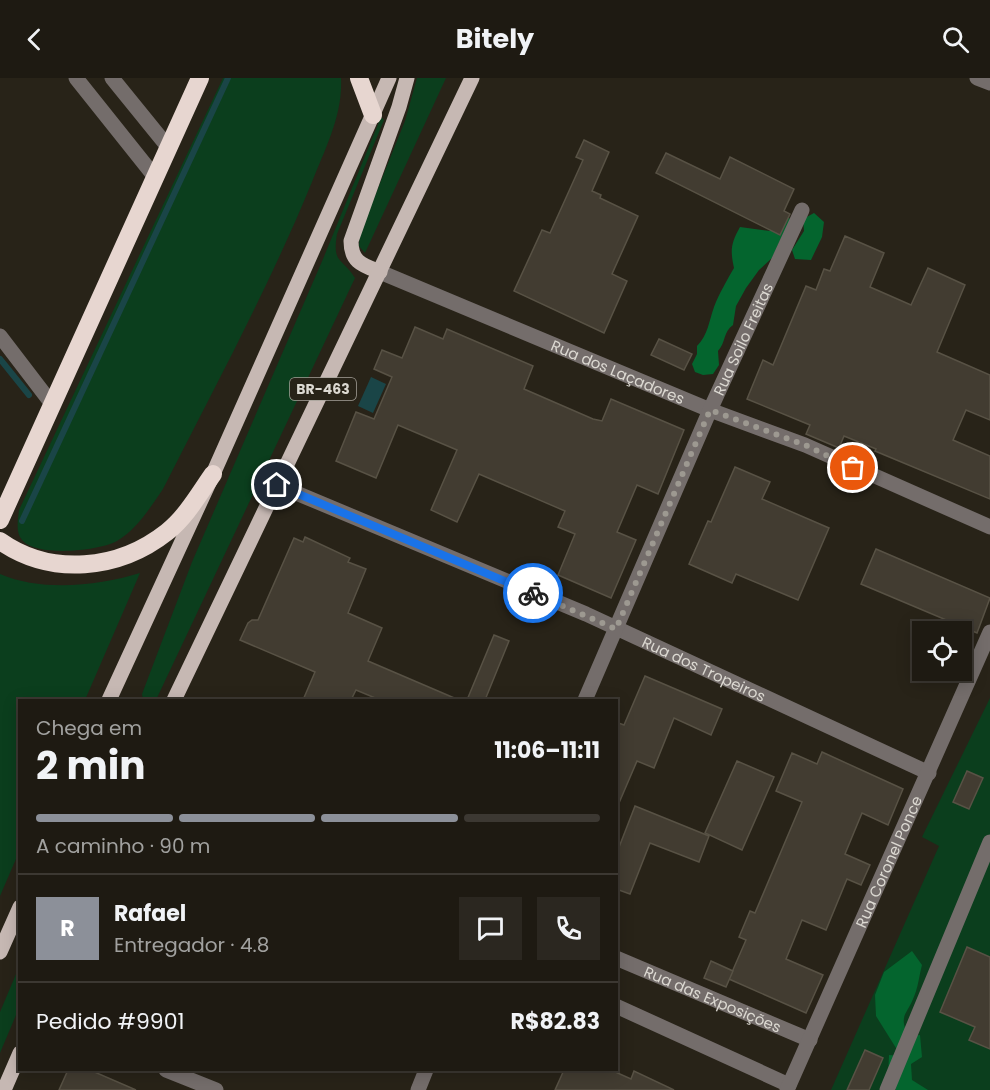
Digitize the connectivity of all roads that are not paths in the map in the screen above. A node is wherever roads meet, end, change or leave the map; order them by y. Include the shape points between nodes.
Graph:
1 (76, 78) edge
2 (112, 78) edge
3 (200, 78) edge
4 (359, 78) edge
5 (389, 78) edge
6 (407, 78) edge
7 (472, 78) edge
8 (977, 78) edge
9 (990, 83) edge
10 (373, 115) junction
11 (168, 147) junction
12 (155, 177) junction
13 (802, 210) dead end
14 (380, 272) junction
15 (0, 336) edge
16 (52, 404) junction
17 (710, 410) junction
18 (213, 474) junction
19 (277, 485) junction
20 (0, 519) edge
21 (990, 527) edge
22 (0, 541) edge
23 (616, 629) junction
24 (990, 632) edge
25 (109, 699) edge
26 (174, 699) edge
27 (585, 699) edge
28 (929, 773) junction
29 (990, 842) edge
30 (18, 912) edge
31 (0, 952) edge
32 (618, 959) edge
33 (618, 1007) edge
34 (810, 1040) junction
35 (18, 1058) edge
36 (168, 1071) edge
37 (426, 1071) edge
38 (788, 1087) edge
39 (893, 1088) edge
40 (4, 1090) edge
41 (216, 1090) edge
42 (418, 1090) edge

1 - 12 street
2 - 11 street
3 - 11 highway
4 - 10 highway
5 - 10 main road
6 - 14 main road via 351,241 355,259
7 - 14 main road, BR-463
8 - 9 street
10 - 18 main road
11 - 12 highway
12 - 16 highway
13 - 17 street, Rua Soilo Freitas
14 - 17 street, Rua dos Laçadores
14 - 19 main road, BR-463
15 - 16 street
16 - 20 highway
17 - 21 street, Rua dos Laçadores via 805,445
17 - 23 street, Rua Soilo Freitas
18 - 22 highway via 169,531 139,551 104,563 68,566 33,559
18 - 25 main road
19 - 23 street, Rua dos Tropeiros
19 - 26 main road, BR-463
23 - 27 street, Rua Soilo Freitas
23 - 28 street, Rua dos Tropeiros
24 - 28 street, Rua Coronel Ponce
28 - 34 street, Rua Coronel Ponce
29 - 39 street
30 - 31 main road
32 - 34 street, Rua das Exposições
33 - 38 street
34 - 38 street, Rua Coronel Ponce
35 - 40 main road
36 - 41 street
37 - 42 street

